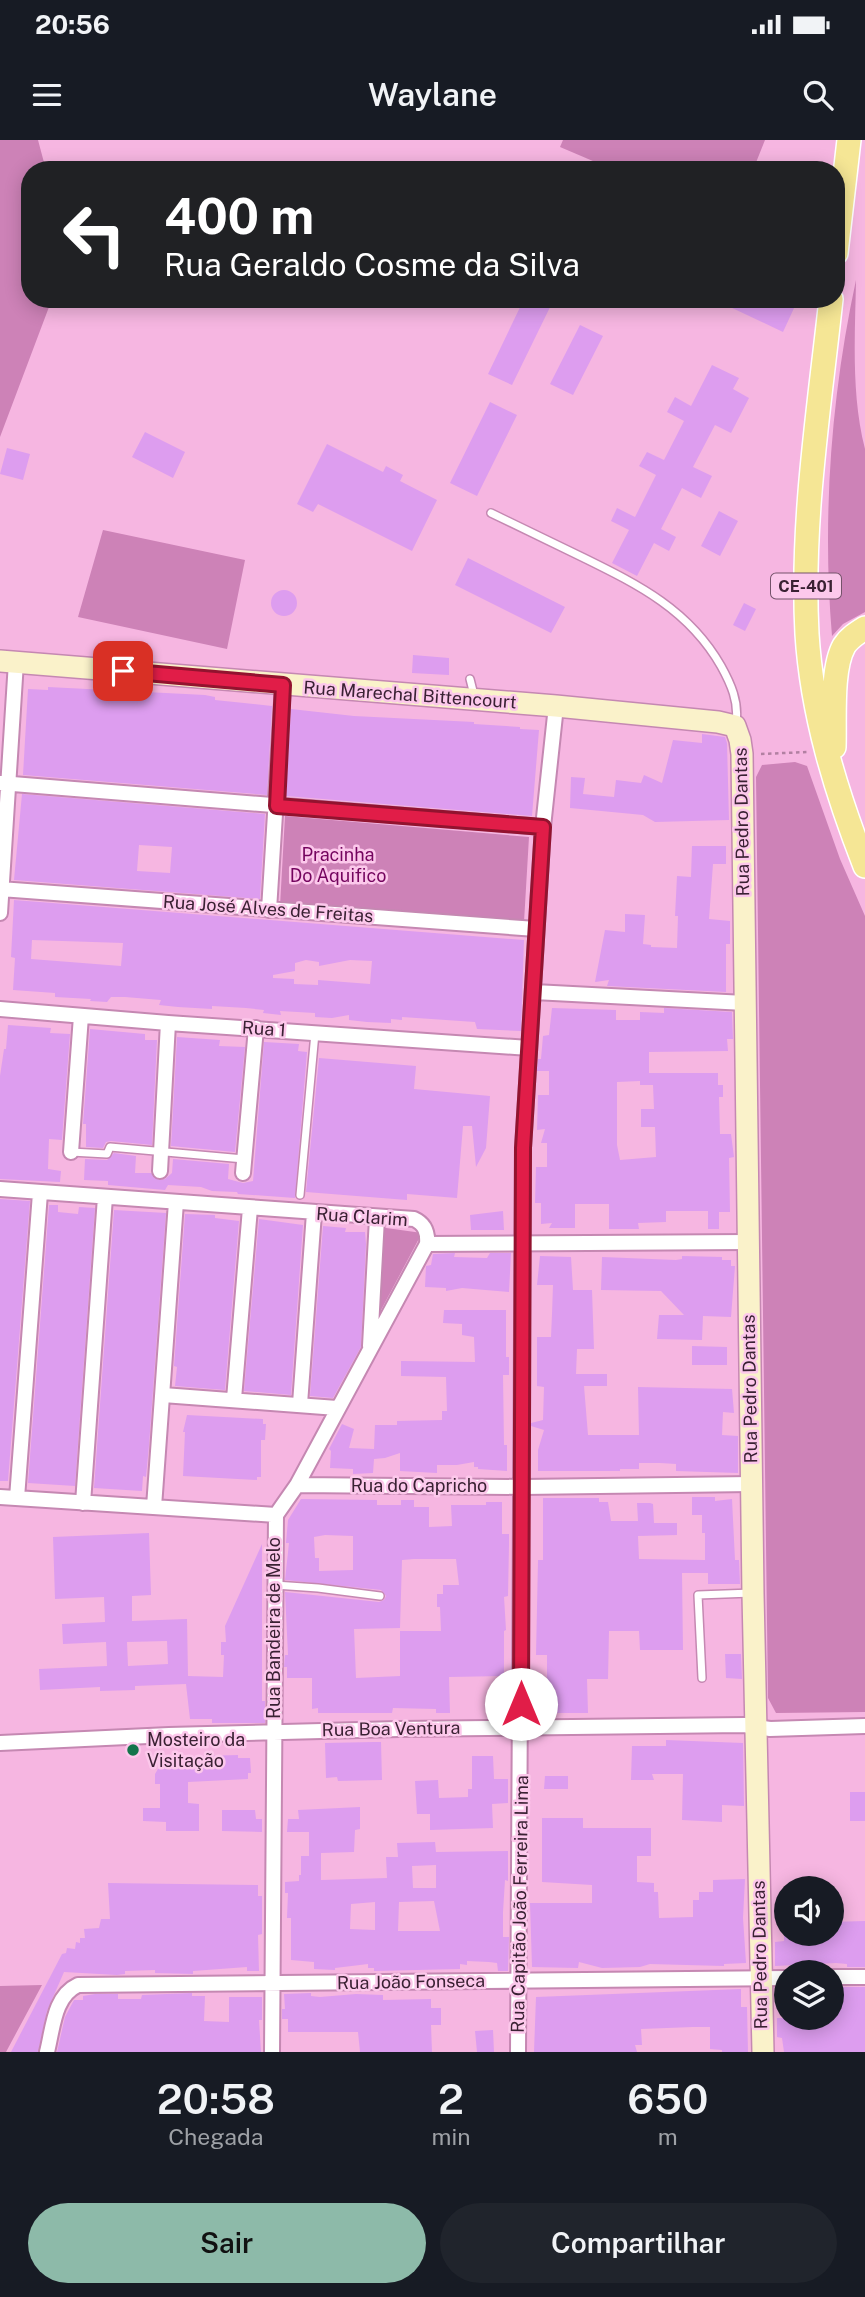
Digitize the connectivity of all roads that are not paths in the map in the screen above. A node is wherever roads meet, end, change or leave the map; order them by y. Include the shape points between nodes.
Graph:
1 (849, 140) edge
2 (845, 175) edge
3 (830, 308) edge
4 (492, 513) dead end
5 (865, 628) edge
6 (8, 662) edge
7 (470, 679) dead end
8 (283, 685) junction
9 (475, 700) junction
10 (556, 706) junction
11 (735, 726) junction
12 (834, 772) junction
13 (4, 783) edge
14 (277, 806) junction
15 (543, 827) junction
16 (865, 866) edge
17 (1, 889) edge
18 (269, 910) junction
19 (0, 913) edge
20 (536, 929) junction
21 (534, 992) junction
22 (745, 1003) junction
23 (0, 1009) edge
24 (82, 1016) junction
25 (168, 1023) junction
26 (256, 1028) junction
27 (316, 1032) junction
28 (529, 1048) junction
29 (71, 1152) joint
30 (161, 1152) junction
31 (244, 1166) joint
32 (160, 1171) dead end
33 (0, 1189) edge
34 (40, 1193) junction
35 (300, 1195) dead end
36 (105, 1197) junction
37 (176, 1202) junction
38 (250, 1208) junction
39 (314, 1213) junction
40 (377, 1218) junction
41 (748, 1242) junction
42 (524, 1243) junction
43 (427, 1244) junction
44 (369, 1349) junction
45 (163, 1395) junction
46 (234, 1399) junction
47 (300, 1404) junction
48 (337, 1408) junction
49 (297, 1485) junction
50 (752, 1485) junction
51 (523, 1487) junction
52 (0, 1497) edge
53 (16, 1499) junction
54 (83, 1503) junction
55 (154, 1507) junction
56 (276, 1515) junction
57 (275, 1585) junction
58 (753, 1594) junction
59 (380, 1596) dead end
60 (702, 1678) dead end
61 (522, 1726) junction
62 (865, 1726) edge
63 (755, 1727) junction
64 (274, 1732) junction
65 (0, 1742) edge
66 (844, 1977) edge
67 (865, 1977) edge
68 (774, 1978) edge
69 (761, 1979) junction
70 (518, 1980) junction
71 (272, 1983) junction
72 (47, 2052) edge
73 (272, 2052) edge
74 (518, 2052) edge
75 (763, 2052) edge

1 - 2 main road
3 - 12 main road, CE-401 via 813,463 806,590 813,684
4 - 11 lane via 642,586 670,606 713,652 729,681 738,708
5 - 12 main road via 843,648 837,669
6 - 8 main road, Rua Marechal Bittencourt
6 - 13 street
7 - 9 lane
8 - 9 main road, Rua Marechal Bittencourt
8 - 14 street
9 - 10 main road, Rua Marechal Bittencourt
10 - 11 main road, Rua Marechal Bittencourt
10 - 15 street, Rua Capitão João Ferreira Lima
11 - 22 main road, Rua Pedro Dantas via 742,754
12 - 16 main road, CE-401
13 - 14 street
13 - 17 street
14 - 15 street
14 - 18 street
15 - 20 street, Rua Capitão João Ferreira Lima
17 - 18 street, Rua José Alves de Freitas
17 - 19 street
18 - 20 street, Rua José Alves de Freitas
20 - 21 street, Rua Capitão João Ferreira Lima
21 - 22 street
21 - 28 street, Rua Capitão João Ferreira Lima
22 - 41 main road, Rua Pedro Dantas
23 - 24 street, Rua 1
24 - 25 street, Rua 1
24 - 29 street
25 - 26 street, Rua 1
25 - 30 street
26 - 27 street, Rua 1
26 - 31 street
27 - 28 street, Rua 1
27 - 35 lane
28 - 42 street, Rua Capitão João Ferreira Lima
29 - 30 lane via 107,1153 110,1147
30 - 31 lane
30 - 32 street
33 - 34 street, Rua Clarim
34 - 36 street, Rua Clarim
34 - 53 street
36 - 37 street, Rua Clarim
36 - 54 street
37 - 38 street, Rua Clarim
37 - 45 street
38 - 39 street, Rua Clarim
38 - 46 street
39 - 40 street, Rua Clarim
39 - 47 street
40 - 43 street, Rua Clarim via 420,1222 428,1235
40 - 44 street
41 - 42 street, Rua Clarim
41 - 50 main road, Rua Pedro Dantas
42 - 43 street, Rua Clarim
42 - 51 street, Rua Capitão João Ferreira Lima
43 - 44 street, Rua Bandeira de Melo
44 - 48 street, Rua Bandeira de Melo
45 - 46 street
45 - 55 street
46 - 47 street
47 - 48 street
48 - 49 street, Rua Bandeira de Melo
49 - 51 street, Rua do Capricho
49 - 56 street, Rua Bandeira de Melo
50 - 51 street, Rua do Capricho
50 - 58 main road, Rua Pedro Dantas
51 - 61 street, Rua Capitão João Ferreira Lima
52 - 53 street
53 - 54 street
54 - 55 street
55 - 56 street
56 - 57 street, Rua Bandeira de Melo
57 - 59 lane
57 - 64 street, Rua Bandeira de Melo
58 - 60 lane via 698,1595
58 - 63 main road, Rua Pedro Dantas
61 - 63 street, Rua Boa Ventura
61 - 64 street, Rua Boa Ventura
61 - 70 street, Rua Capitão João Ferreira Lima
62 - 63 street, Rua Boa Ventura
63 - 69 main road, Rua Pedro Dantas
64 - 65 street, Rua Boa Ventura
64 - 71 street, Rua Bandeira de Melo
66 - 67 street
68 - 69 street, Rua João Fonseca
69 - 70 street, Rua João Fonseca
69 - 75 main road, Rua Pedro Dantas
70 - 71 street, Rua João Fonseca
70 - 74 street, Rua Capitão João Ferreira Lima
71 - 72 street, Rua João Fonseca via 78,1985 63,1995 58,2005
71 - 73 street, Rua Bandeira de Melo

